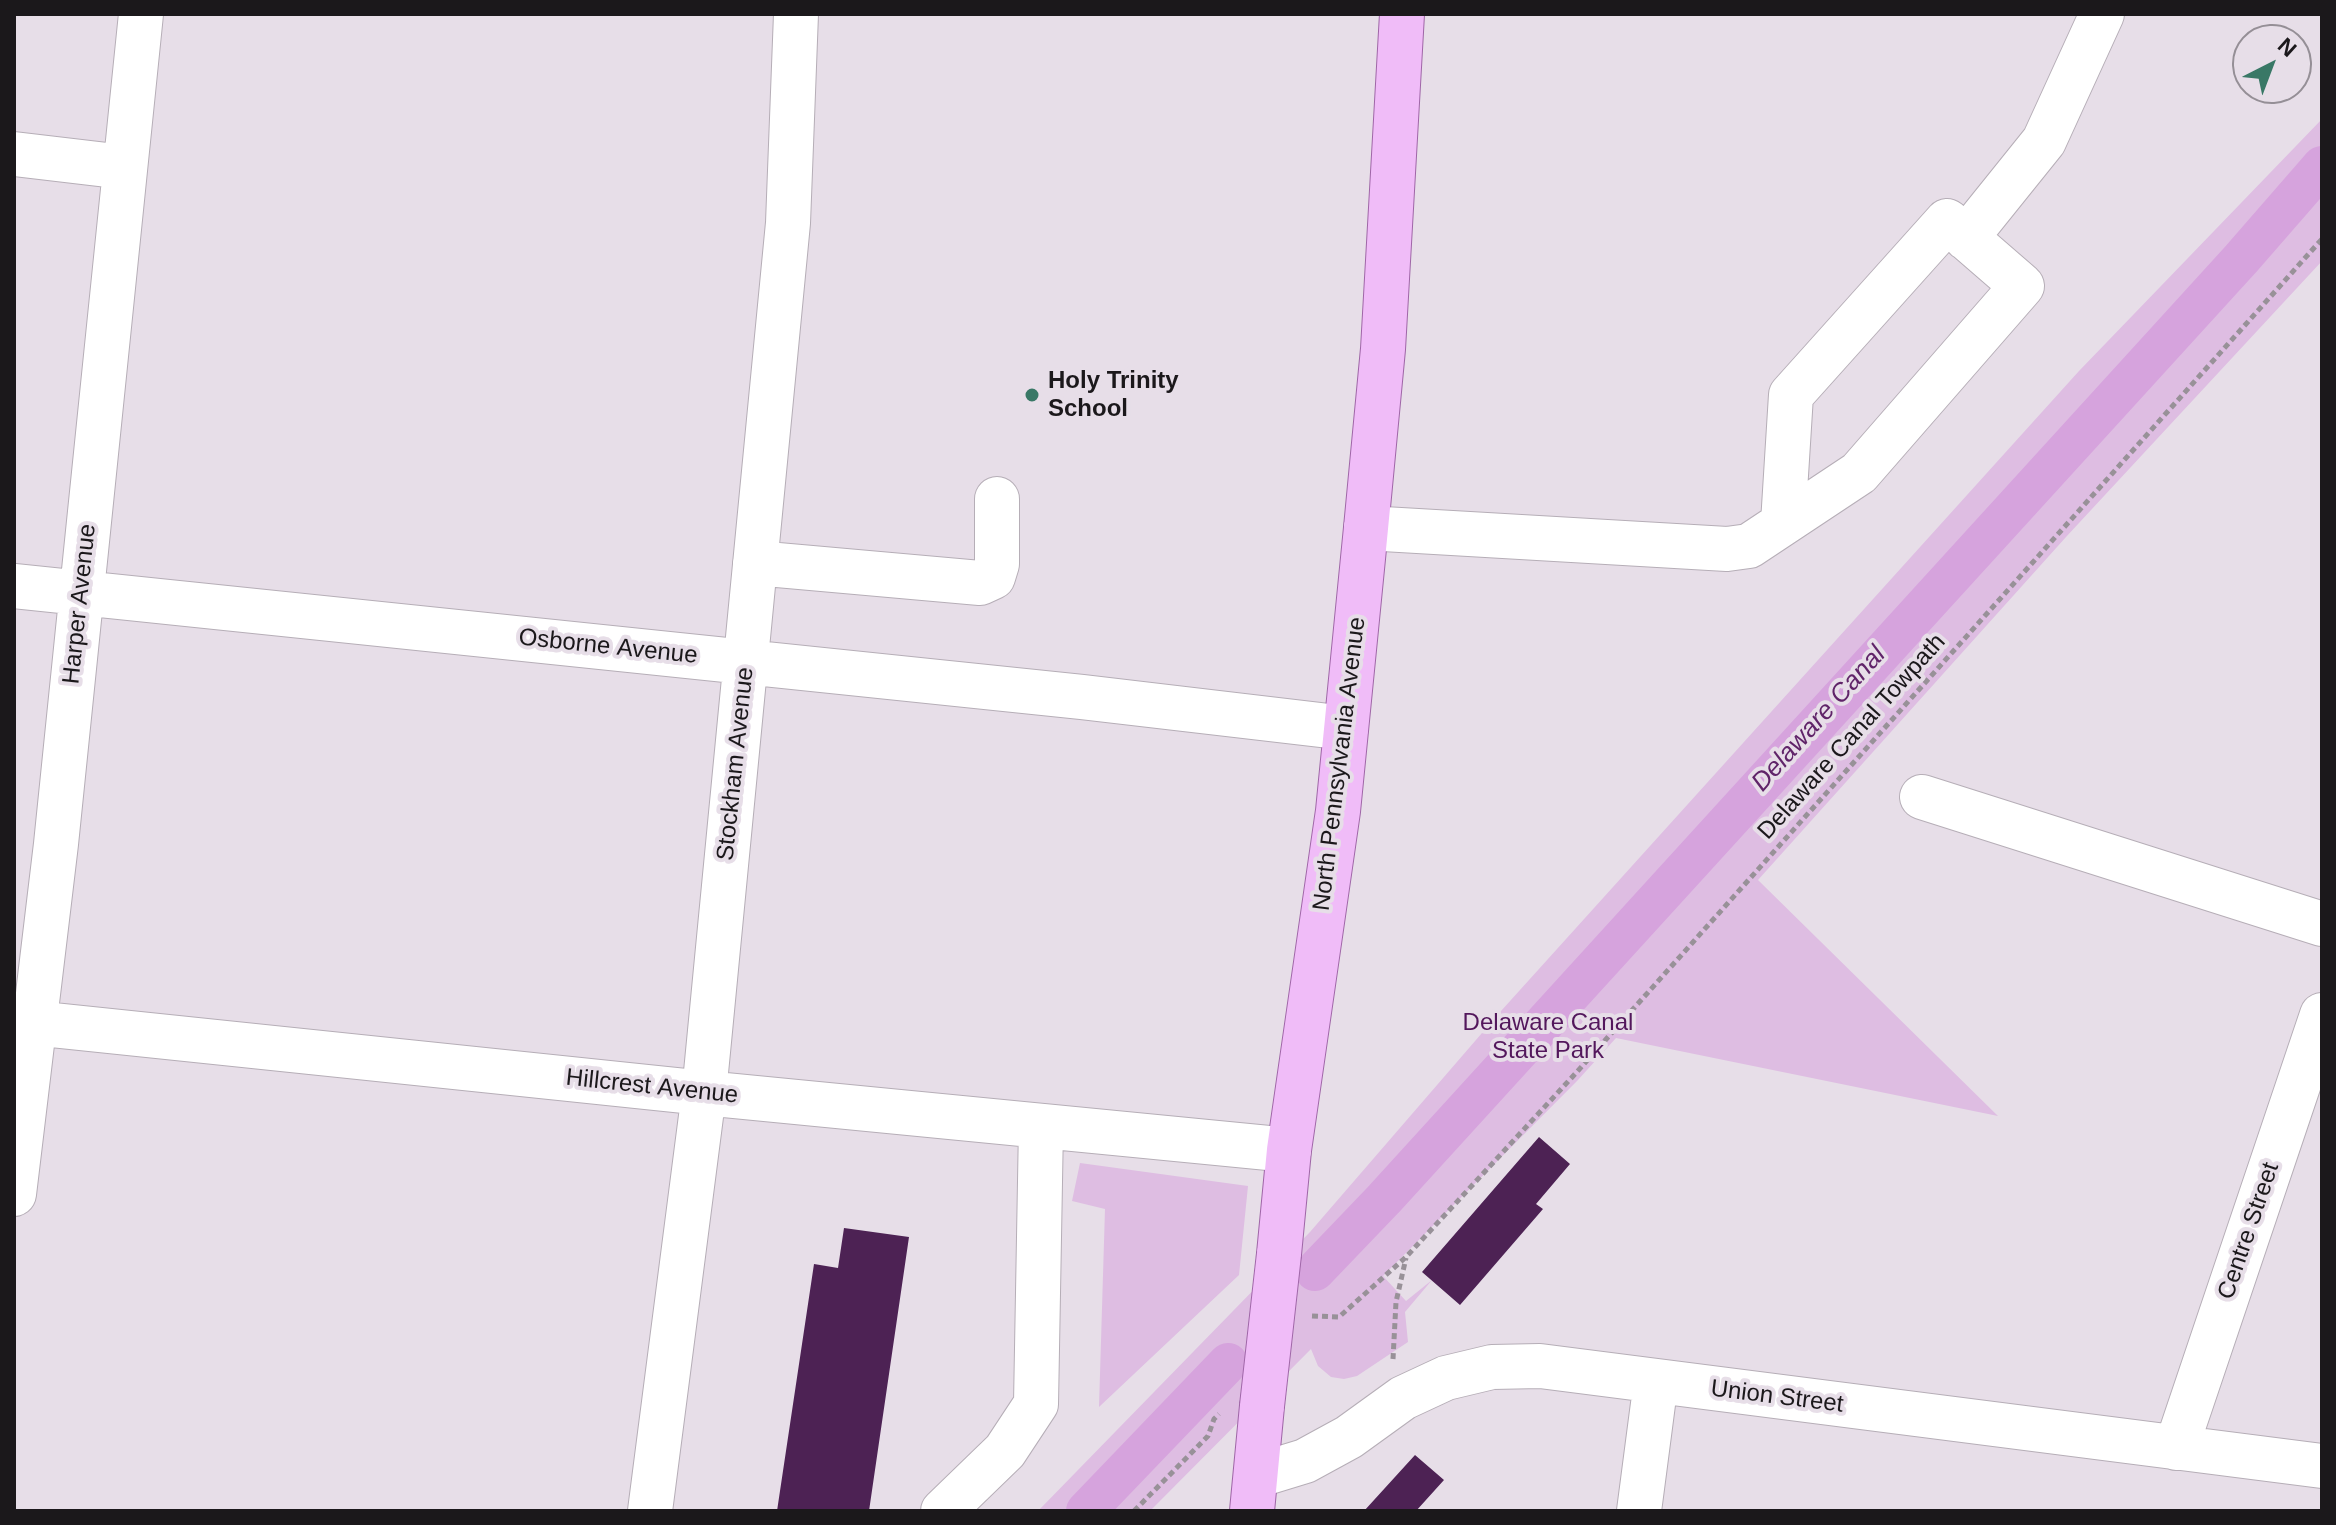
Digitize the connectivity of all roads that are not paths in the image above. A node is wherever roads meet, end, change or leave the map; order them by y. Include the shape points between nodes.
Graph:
1 (141, 14) edge
2 (796, 14) edge
3 (1402, 14) edge
4 (2102, 14) edge
5 (14, 154) edge
6 (124, 167) junction
7 (1966, 238) junction
8 (997, 499) dead end
9 (1783, 523) junction
10 (1366, 528) junction
11 (755, 563) junction
12 (14, 586) edge
13 (81, 593) junction
14 (746, 661) junction
15 (1346, 728) junction
16 (1922, 797) dead end
17 (2322, 924) edge
18 (2322, 1015) edge
19 (24, 1022) edge
20 (704, 1093) junction
21 (1041, 1126) junction
22 (1289, 1150) junction
23 (14, 1194) edge
24 (1656, 1381) junction
25 (2176, 1448) junction
26 (2322, 1466) edge
27 (1254, 1494) edge
28 (650, 1511) edge
29 (943, 1511) edge
30 (1639, 1511) edge

1 - 6 street, Harper Avenue
2 - 11 street, Stockham Avenue via 788,223
3 - 10 main road, North Pennsylvania Avenue via 1383,349
4 - 7 street via 2044,141
5 - 6 street
6 - 13 street, Harper Avenue
7 - 9 street via 1947,221 1791,395
7 - 9 street via 2022,286 1859,473
8 - 11 street via 997,564 993,577 980,583
9 - 10 street via 1749,546 1727,549
10 - 15 main road, North Pennsylvania Avenue
11 - 14 street, Stockham Avenue
12 - 13 street, Osborne Avenue
13 - 14 street, Osborne Avenue
13 - 19 street, Harper Avenue via 56,844
14 - 15 street, Osborne Avenue
14 - 20 street, Stockham Avenue
15 - 22 main road, North Pennsylvania Avenue
16 - 17 street
18 - 25 street, Centre Street
19 - 20 street, Hillcrest Avenue
19 - 23 street, Harper Avenue
20 - 21 street, Hillcrest Avenue
20 - 28 street, Stockham Avenue
21 - 22 street, Hillcrest Avenue
21 - 29 street via 1036,1404 1005,1451
22 - 27 main road, North Pennsylvania Avenue, bridge
24 - 25 street, Union Street
24 - 27 street, Union Street via 1540,1366 1492,1367 1446,1378 1403,1398
24 - 30 street
25 - 26 street, Union Street

